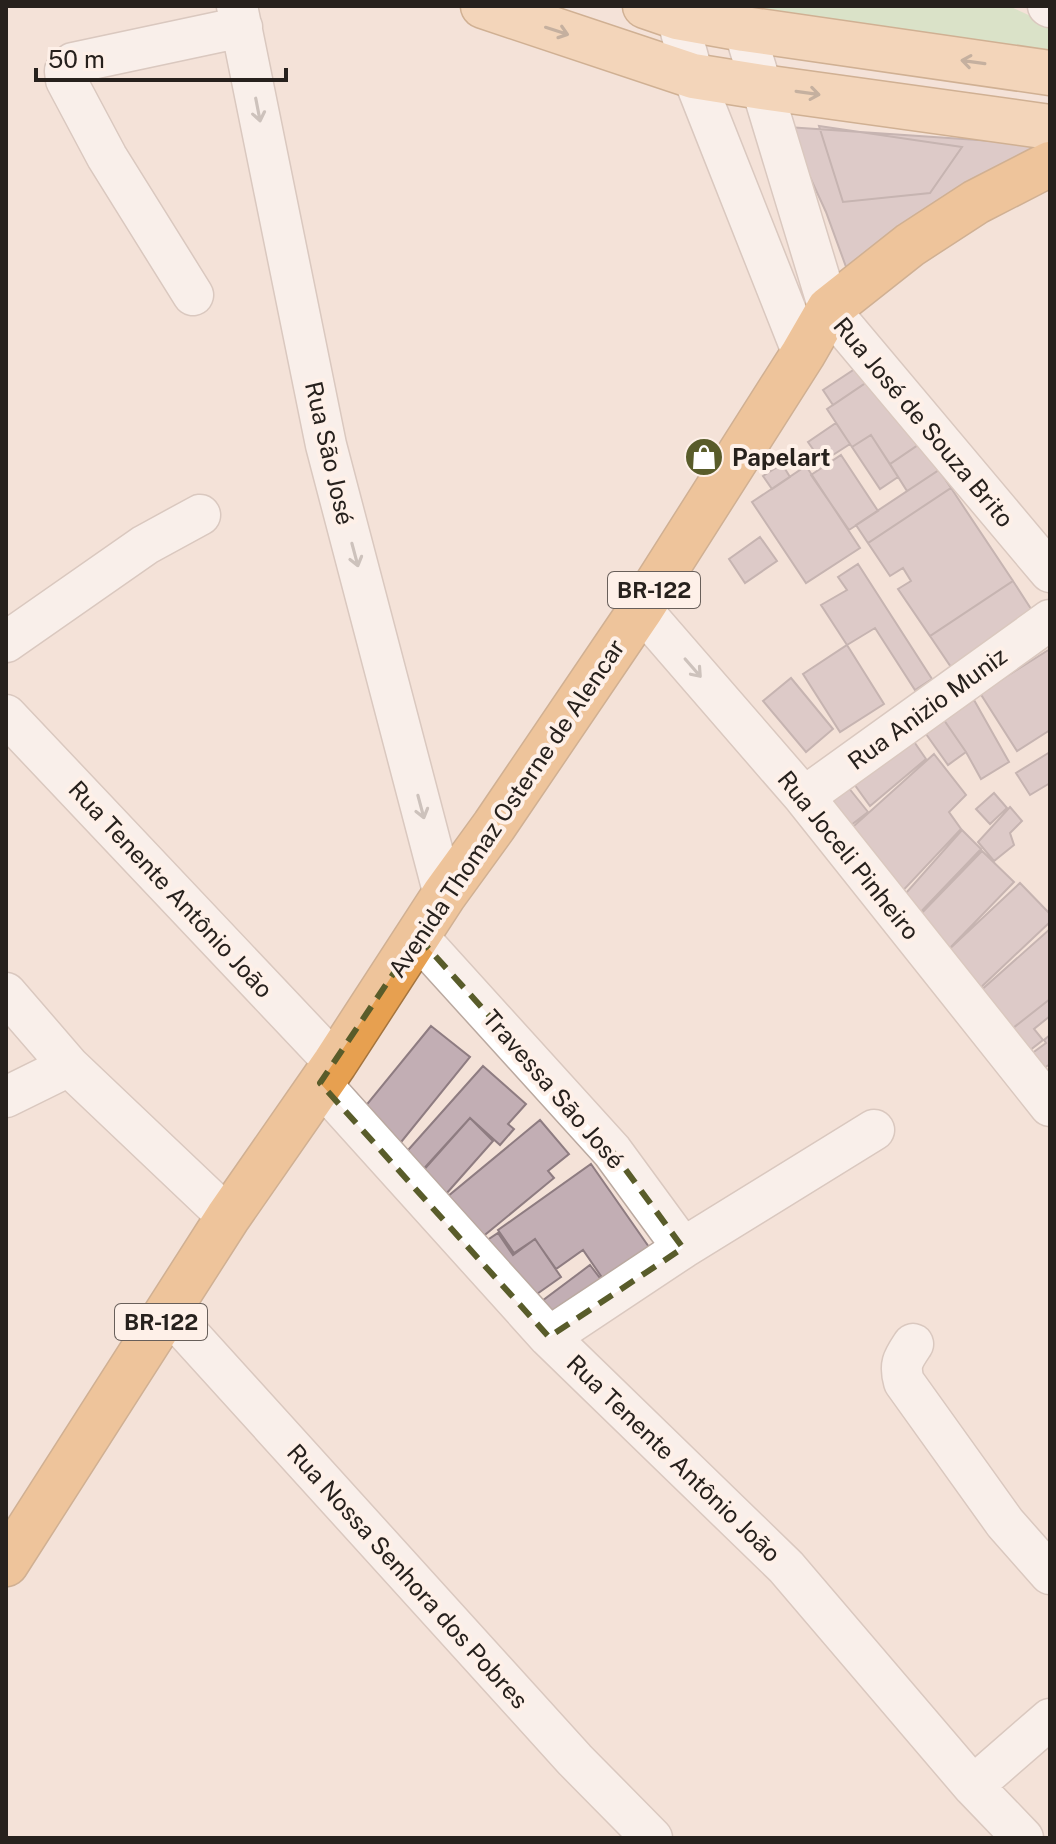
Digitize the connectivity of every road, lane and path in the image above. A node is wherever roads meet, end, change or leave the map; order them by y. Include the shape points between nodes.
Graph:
1 (483, 6) edge
2 (661, 12) edge
3 (239, 17) edge
4 (744, 29) junction
5 (1050, 73) edge
6 (693, 76) junction
7 (762, 87) junction
8 (1050, 127) edge
9 (1050, 164) edge
10 (193, 295) dead end
11 (829, 309) junction
12 (803, 354) junction
13 (200, 515) dead end
14 (1049, 568) edge
15 (641, 609) junction
16 (1050, 620) edge
17 (6, 642) edge
18 (6, 715) edge
19 (804, 797) junction
20 (444, 895) junction
21 (418, 937) junction
22 (6, 993) edge
23 (69, 1066) junction
24 (327, 1073) junction
25 (6, 1097) edge
26 (1050, 1106) edge
27 (874, 1130) dead end
28 (228, 1217) junction
29 (683, 1248) junction
30 (168, 1311) junction
31 (549, 1337) junction
32 (913, 1344) dead end
33 (6, 1564) edge
34 (1050, 1574) edge
35 (1050, 1719) edge
36 (973, 1786) junction
37 (652, 1838) edge
38 (1023, 1838) edge

1 -> 6 main road
2 - 4 main road
2 - 6 street
3 - 10 street via 73,63 65,71 107,157
3 -> 20 street, Rua São José via 326,445
5 -> 4 main road
4 - 7 street
6 - 7 main road
6 - 12 street
7 -> 8 main road
7 - 11 street
9 - 11 highway, Avenida Thomaz Osterne de Alencar / BR-122 via 976,202
11 - 12 highway, Avenida Thomaz Osterne de Alencar / BR-122
11 - 14 street, Rua José de Souza Brito
12 - 15 highway, Avenida Thomaz Osterne de Alencar / BR-122
13 - 17 street via 145,545
15 -> 19 street, Rua Joceli Pinheiro
15 - 20 highway, Avenida Thomaz Osterne de Alencar / BR-122
16 - 19 street, Rua Anizio Muniz
18 - 24 street, Rua Tenente Antônio João
19 - 26 street, Rua Joceli Pinheiro
20 - 21 highway, Avenida Thomaz Osterne de Alencar / BR-122
21 - 24 highway, Avenida Thomaz Osterne de Alencar / BR-122
21 - 29 street, Travessa São José via 612,1151
22 - 23 street
23 - 25 street
23 - 28 street
24 - 28 highway, BR-122
24 - 31 street, Rua Tenente Antônio João
27 - 29 street
28 - 30 highway, BR-122
29 - 31 street
30 - 33 highway, BR-122
30 - 37 street, Rua Nossa Senhora dos Pobres
31 - 36 street, Rua Tenente Antônio João via 786,1567
32 - 34 street via 903,1359 904,1382 1005,1523
35 - 36 street
36 - 38 street, Rua Tenente Antônio João

